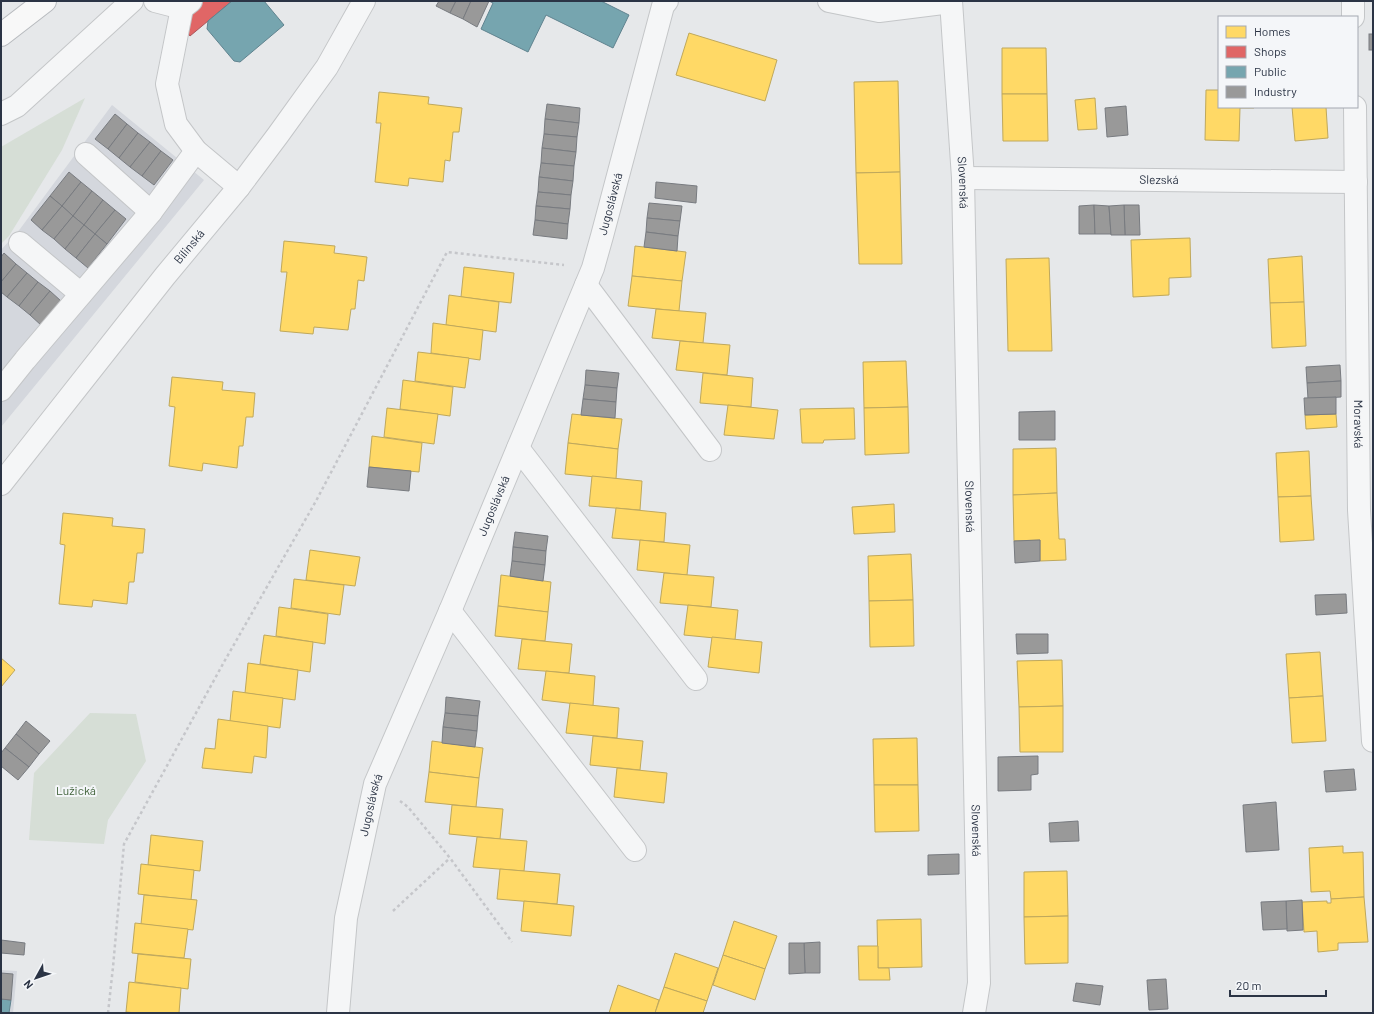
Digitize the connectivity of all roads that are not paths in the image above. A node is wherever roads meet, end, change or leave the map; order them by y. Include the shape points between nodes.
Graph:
1 (45, 1) edge
2 (132, 1) edge
3 (155, 1) edge
4 (364, 1) edge
5 (667, 1) edge
6 (829, 1) edge
7 (1353, 1) edge
8 (951, 2) edge
9 (186, 5) edge
10 (1353, 16) edge
11 (1, 35) edge
12 (1355, 108) edge
13 (1, 114) edge
14 (196, 151) junction
15 (86, 154) dead end
16 (963, 178) junction
17 (1356, 182) junction
18 (239, 187) junction
19 (151, 212) junction
20 (20, 243) dead end
21 (589, 276) junction
22 (81, 294) junction
23 (1, 390) edge
24 (518, 448) junction
25 (710, 450) dead end
26 (1, 484) edge
27 (450, 611) junction
28 (696, 679) dead end
29 (1373, 741) edge
30 (635, 850) dead end
31 (338, 1013) edge
32 (974, 1013) edge

1 - 11 highway
2 - 13 street via 17,106
3 - 9 street
4 - 18 street, Bílinská via 327,67
5 - 21 street, Jugoslávská via 663,6
6 - 8 street via 879,11
7 - 10 street
8 - 16 street, Slovenská
9 - 14 street via 167,84 176,124
12 - 17 street, Moravská
14 - 18 street
14 - 19 street
15 - 19 street
16 - 17 street, Slezská
16 - 32 street, Slovenská via 979,983
17 - 29 street, Moravská via 1359,510
18 - 26 street, Bílinská via 165,276
19 - 22 street
20 - 22 street
21 - 24 street, Jugoslávská
21 - 25 street
22 - 23 street
24 - 27 street, Jugoslávská
24 - 28 street
27 - 30 street
27 - 31 street, Jugoslávská via 375,784 346,918

